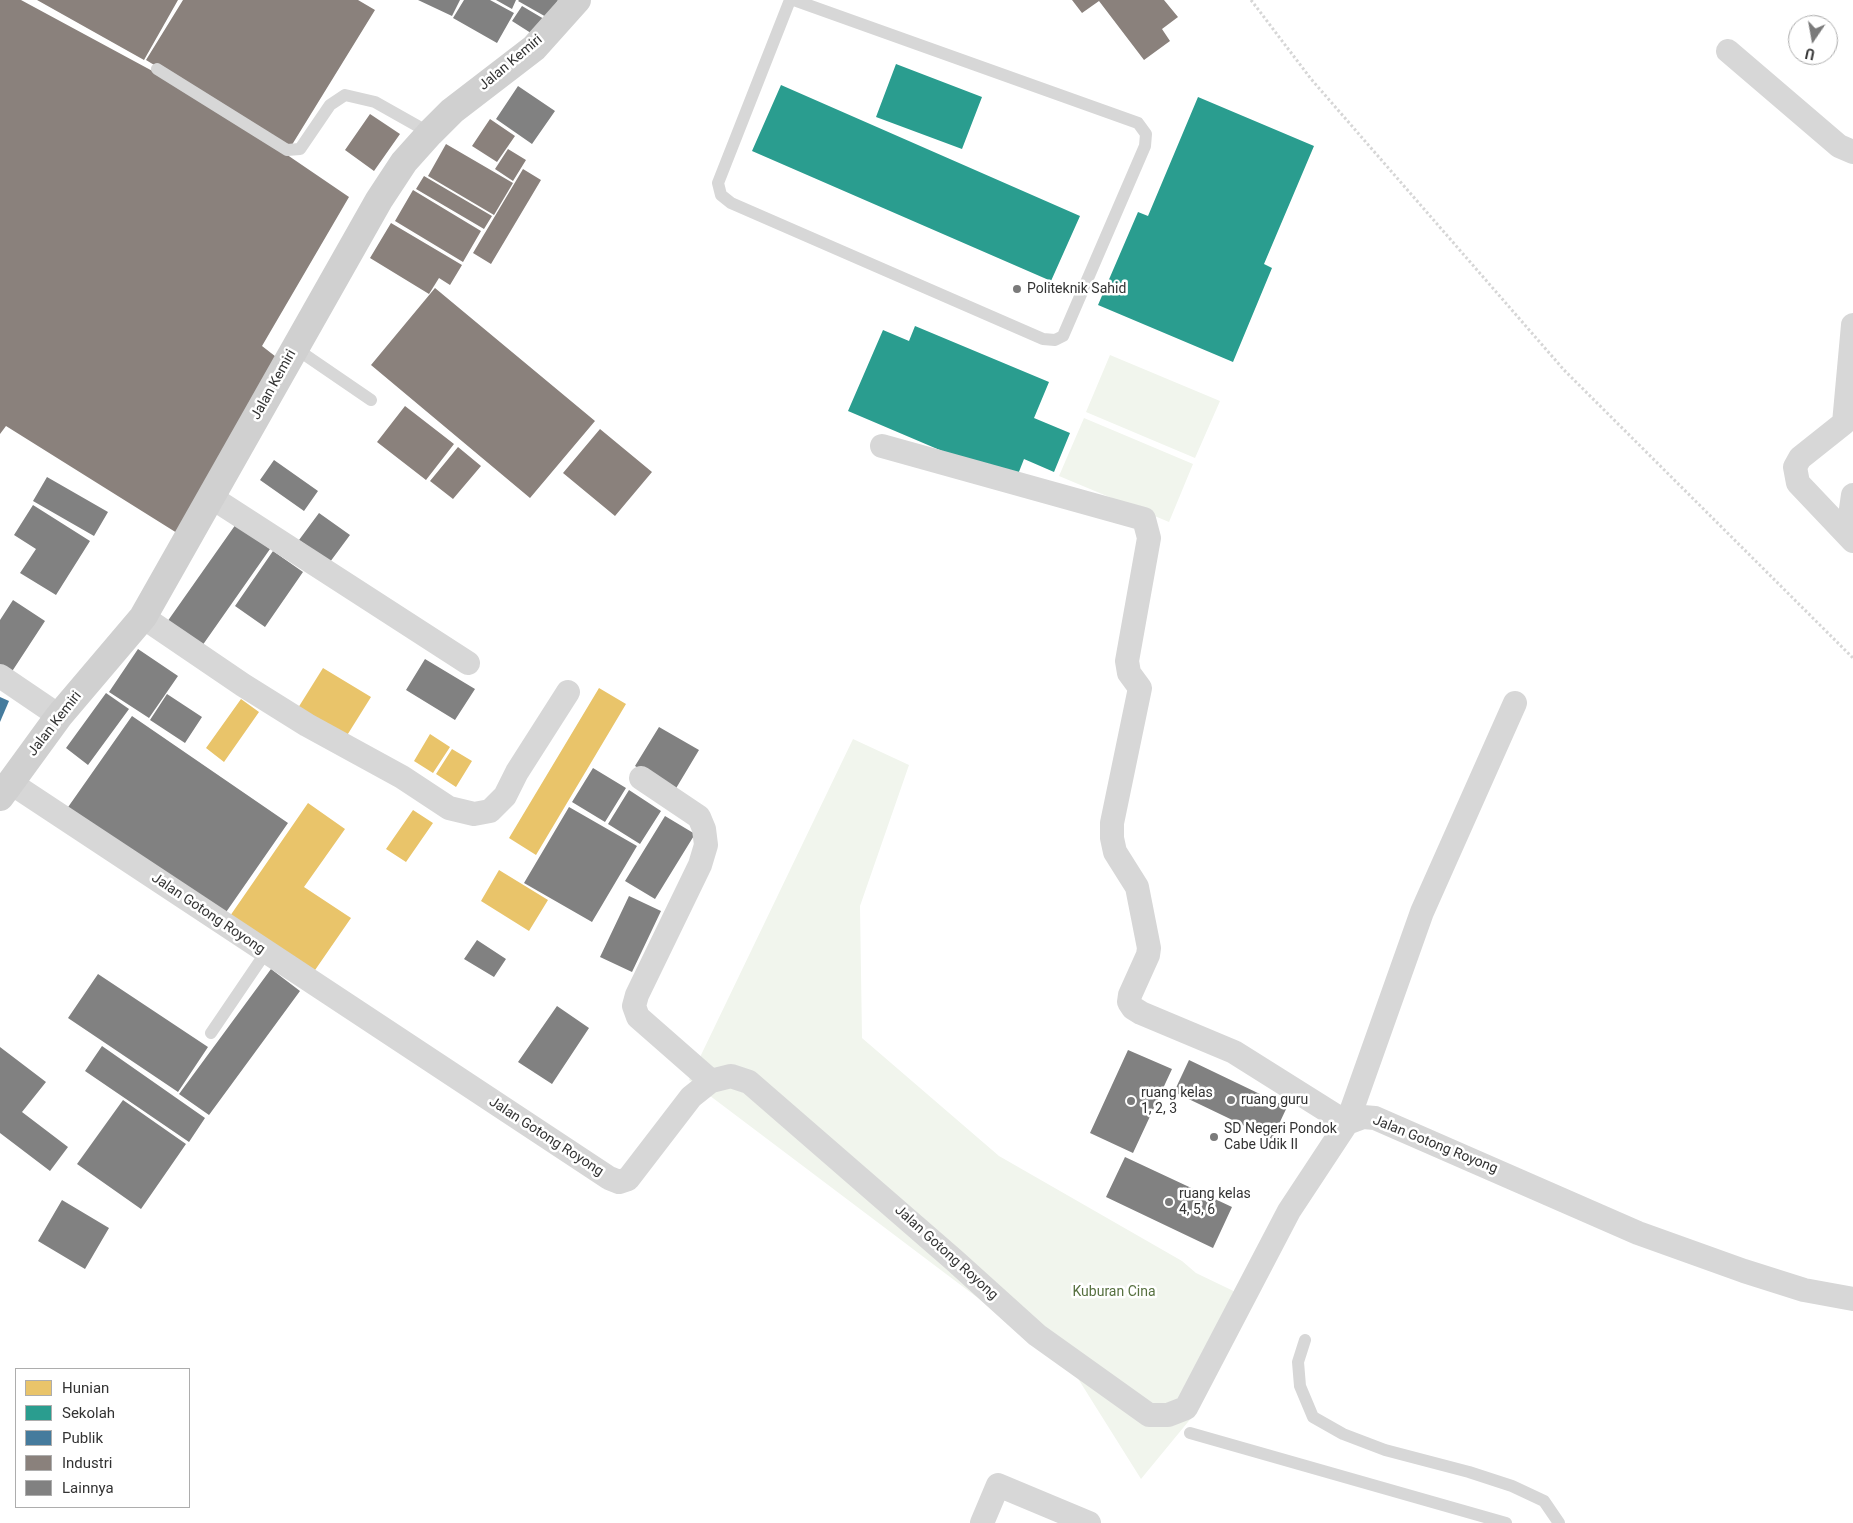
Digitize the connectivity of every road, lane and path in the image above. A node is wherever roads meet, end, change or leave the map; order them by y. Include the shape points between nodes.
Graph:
1 (577, 0) edge
2 (790, 0) edge
3 (794, 0) edge
4 (1251, 0) edge
5 (1728, 51) dead end
6 (157, 69) dead end
7 (430, 133) junction
8 (1853, 152) edge
9 (1853, 325) edge
10 (295, 348) junction
11 (371, 400) dead end
12 (1849, 414) edge
13 (882, 446) dead end
14 (1853, 496) edge
15 (211, 497) junction
16 (1853, 541) edge
17 (143, 617) junction
18 (1853, 658) edge
19 (468, 663) dead end
20 (0, 676) edge
21 (568, 692) dead end
22 (1515, 704) dead end
23 (59, 716) junction
24 (641, 778) dead end
25 (5, 790) edge
26 (266, 952) junction
27 (210, 1033) dead end
28 (710, 1081) junction
29 (1347, 1123) junction
30 (1853, 1299) edge
31 (1305, 1340) dead end
32 (1190, 1433) dead end
33 (982, 1523) edge
34 (1089, 1523) edge
35 (1506, 1523) edge
36 (1559, 1523) edge

1 - 7 street, Jalan Kemiri via 534,48 452,111
2 - 3 lane via 718,183 721,195 731,203 1043,339 1055,340 1063,336 1145,146 1146,134 1138,123
4 - 18 path via 1311,79 1564,370
5 - 8 street via 1839,146
6 - 7 lane via 287,150 300,149 330,105 345,95 375,102
7 - 10 street, Jalan Kemiri via 404,162 379,200
9 - 12 street
10 - 11 lane
10 - 15 street, Jalan Kemiri
12 - 16 street via 1800,458 1795,467 1798,483
13 - 29 street via 1144,519 1149,538 1127,662 1140,688 1112,823 1115,852 1138,887 1149,948 1129,1002 1141,1013 1234,1052
14 - 16 street via 1849,523
15 - 17 street, Jalan Kemiri
15 - 19 street
17 - 21 street via 307,725 402,777 449,808 474,814 490,811 505,796
17 - 23 street, Jalan Kemiri
20 - 23 street
22 - 29 street via 1422,912
23 - 25 street, Jalan Kemiri
24 - 28 street via 699,817 706,845 700,865 634,1006 638,1016
25 - 26 street, Jalan Gotong Royong
26 - 27 lane
26 - 28 street, Jalan Gotong Royong via 619,1182 628,1179 691,1097
28 - 29 street, Jalan Gotong Royong via 731,1076 749,1082 1037,1335 1150,1415 1168,1416 1186,1408 1289,1211
29 - 30 street, Jalan Gotong Royong via 1363,1117 1375,1118 1638,1233 1795,1288
31 - 36 lane via 1298,1362 1300,1386 1313,1417 1343,1434 1385,1450 1512,1486 1544,1500
32 - 35 lane
33 - 34 street via 998,1485

